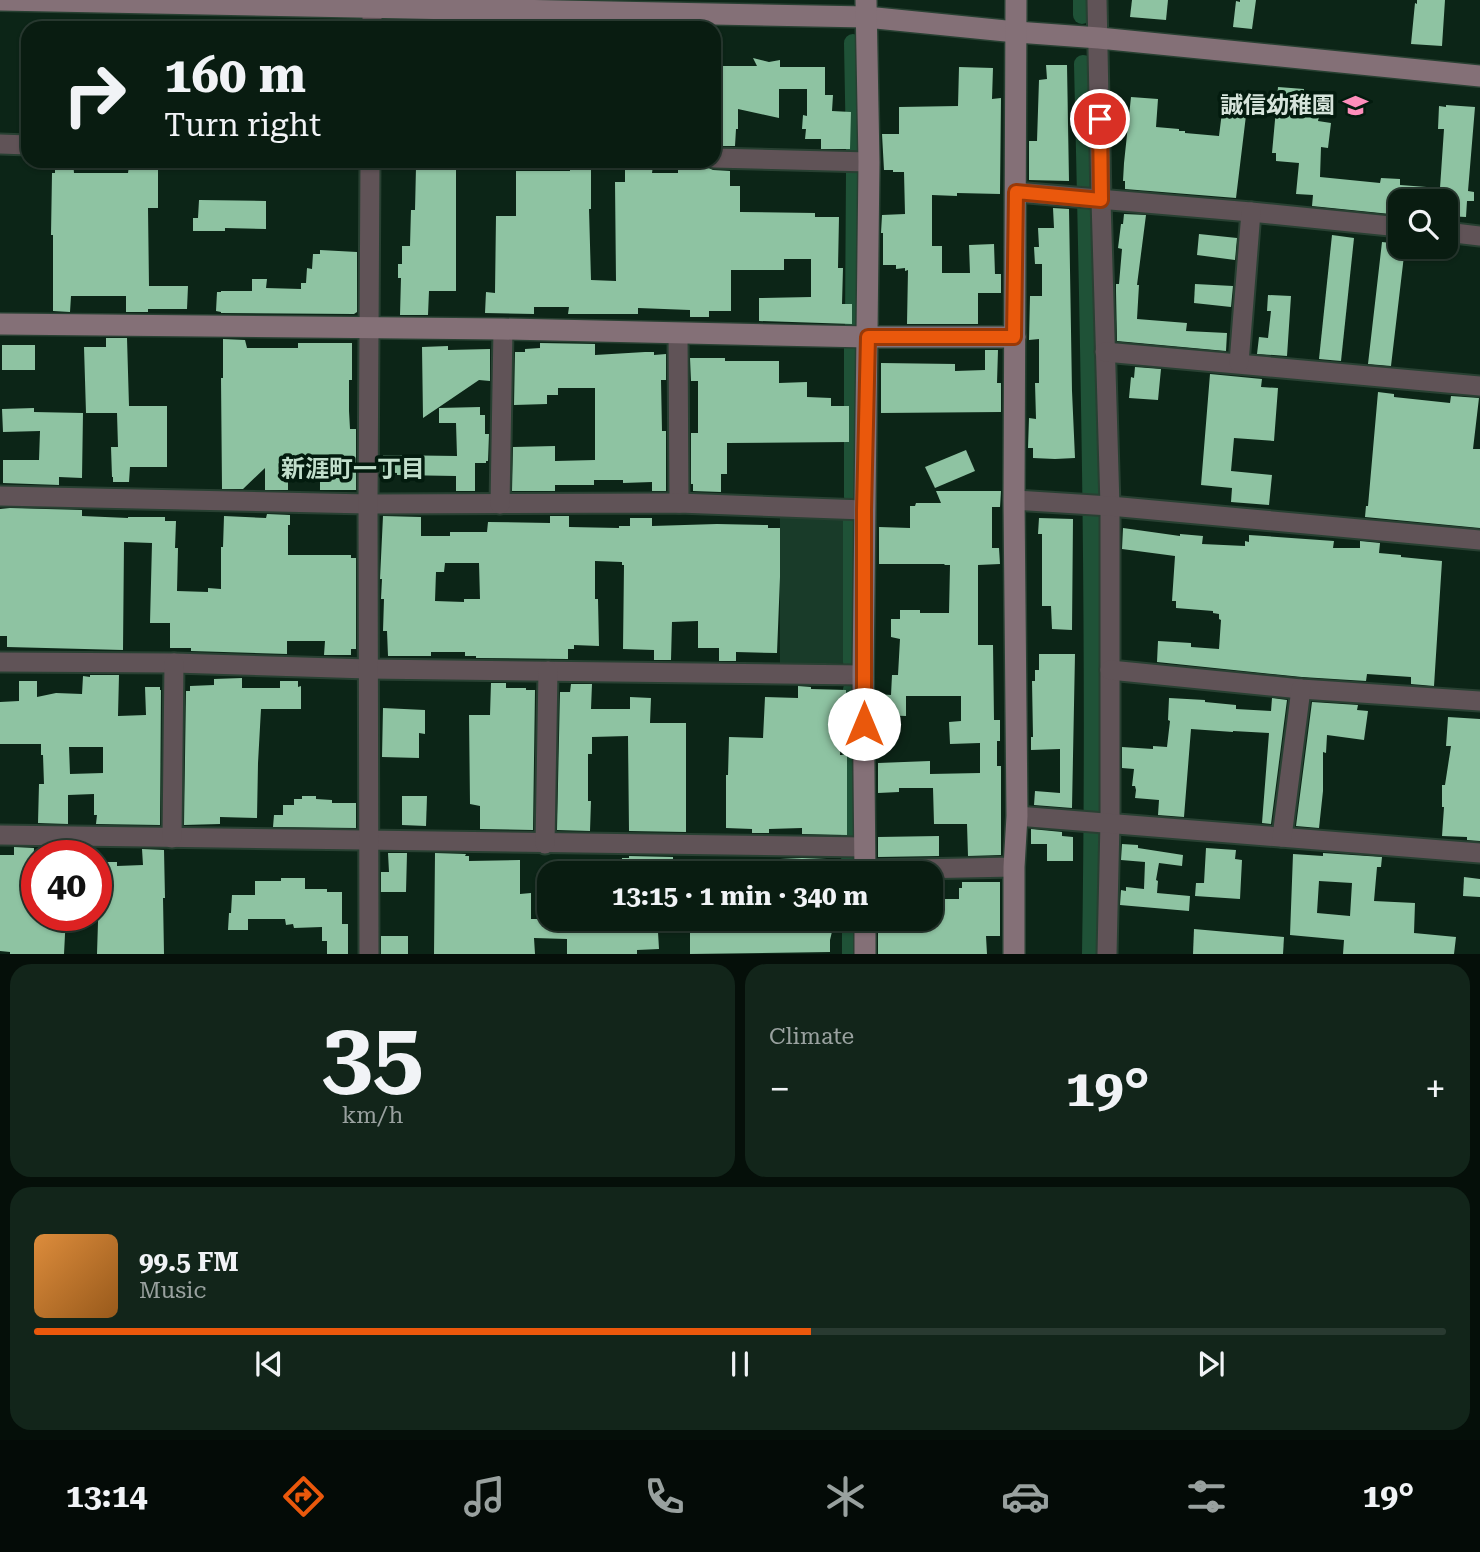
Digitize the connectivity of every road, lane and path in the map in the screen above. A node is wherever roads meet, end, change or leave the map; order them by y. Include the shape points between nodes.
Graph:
1 (0, 0) edge
2 (1016, 0) edge
3 (1097, 0) edge
4 (150, 1) edge
5 (580, 6) edge
6 (866, 8) edge
7 (372, 18) edge
8 (1016, 32) junction
9 (1098, 37) junction
10 (1480, 76) edge
11 (0, 144) edge
12 (21, 145) edge
13 (721, 158) edge
14 (869, 162) junction
15 (370, 168) edge
16 (1016, 192) junction
17 (1101, 200) junction
18 (1251, 212) junction
19 (1388, 227) edge
20 (1458, 233) edge
21 (1480, 236) edge
22 (0, 324) edge
23 (370, 327) junction
24 (503, 329) junction
25 (678, 333) junction
26 (868, 337) junction
27 (1014, 337) junction
28 (1105, 352) junction
29 (1239, 363) junction
30 (1480, 386) edge
31 (0, 496) edge
32 (1014, 500) junction
33 (679, 503) junction
34 (368, 504) junction
35 (500, 504) junction
36 (1110, 506) junction
37 (864, 510) junction
38 (1480, 540) edge
39 (0, 662) edge
40 (174, 663) junction
41 (368, 669) junction
42 (1110, 670) junction
43 (548, 671) junction
44 (863, 676) junction
45 (1301, 690) junction
46 (1480, 701) edge
47 (1017, 816) junction
48 (1110, 822) junction
49 (0, 835) edge
50 (1282, 837) junction
51 (172, 838) junction
52 (370, 839) junction
53 (545, 844) junction
54 (864, 847) junction
55 (1480, 853) edge
56 (865, 861) edge
57 (1014, 866) junction
58 (943, 869) edge
59 (865, 931) edge
60 (369, 954) edge
61 (865, 954) edge
62 (1014, 954) edge
63 (1107, 954) edge

1 - 4 street
2 - 8 street
3 - 9 street
4 - 7 street
5 - 6 street
5 - 7 street
6 - 8 street
6 - 14 street
8 - 9 street
8 - 16 street
9 - 10 street
9 - 17 street
11 - 12 street
13 - 14 street
14 - 26 street
15 - 23 street
16 - 17 street
16 - 27 street
17 - 18 street
17 - 28 street
18 - 19 street
18 - 29 street
20 - 21 street
22 - 23 street
23 - 24 street
23 - 34 street
24 - 25 street
24 - 35 street
25 - 26 street
25 - 33 street
26 - 27 street
26 - 37 street
27 - 32 street
28 - 29 street
28 - 36 street
29 - 30 street
31 - 34 street
32 - 36 street
32 - 47 street
33 - 35 street
33 - 37 street
34 - 35 street
34 - 41 street
36 - 38 street
36 - 42 street
37 - 44 street
39 - 40 street
40 - 41 street
40 - 51 street
41 - 43 street
41 - 52 street
42 - 45 street
42 - 48 street
43 - 44 street
43 - 53 street
44 - 54 street
45 - 46 street
45 - 50 street
47 - 48 street
47 - 57 street
48 - 50 street
48 - 63 street
49 - 51 street
50 - 55 street
51 - 52 street
52 - 53 street
52 - 60 street
53 - 54 street
54 - 56 street
57 - 58 street
57 - 62 street
59 - 61 street

